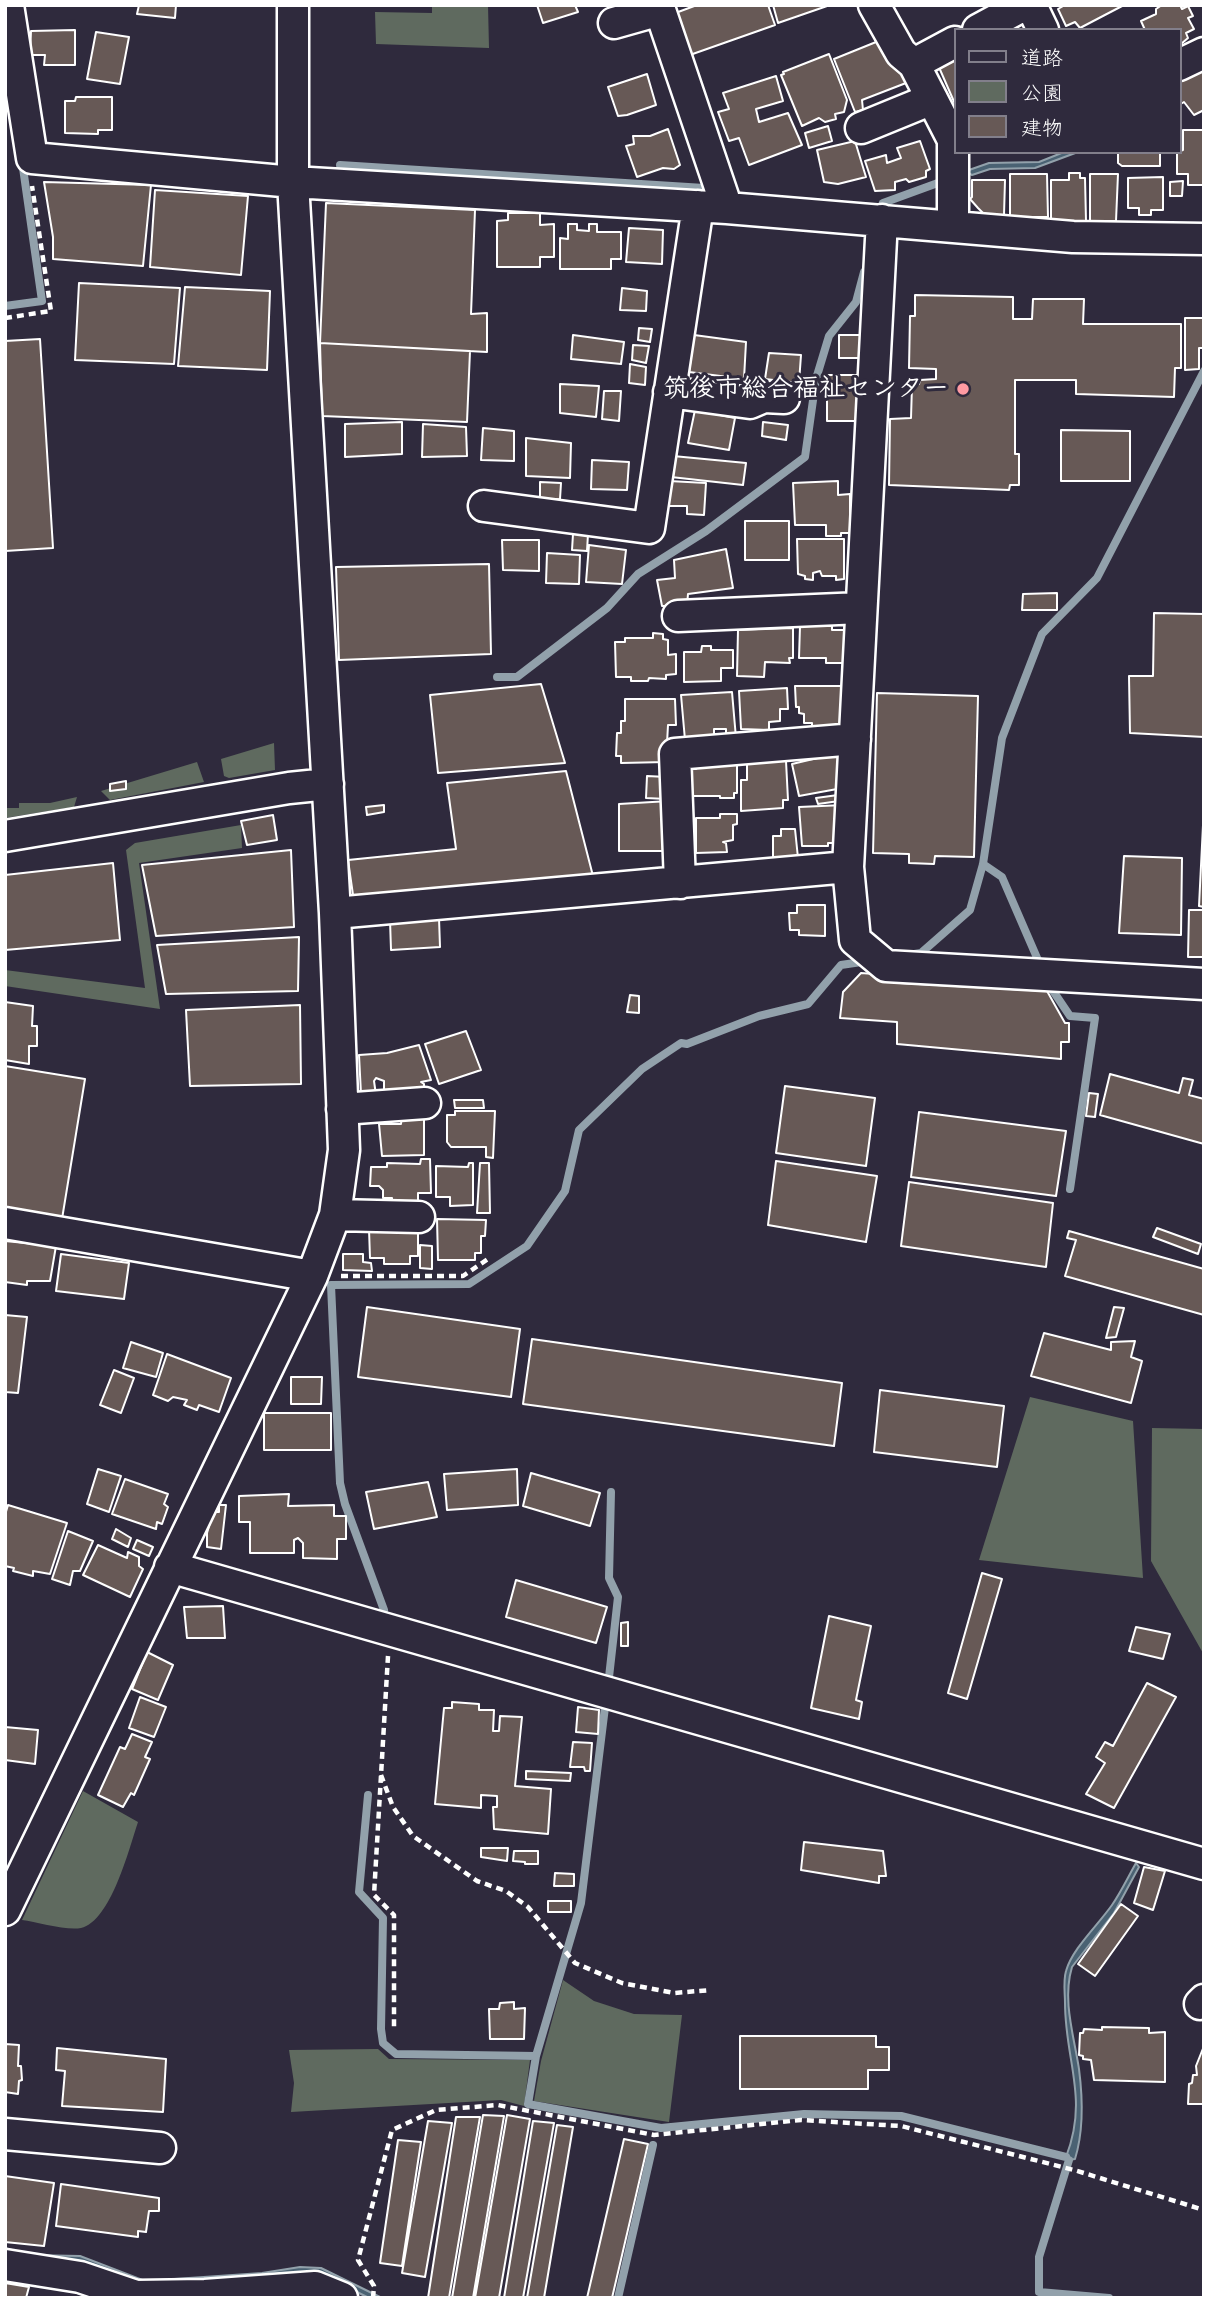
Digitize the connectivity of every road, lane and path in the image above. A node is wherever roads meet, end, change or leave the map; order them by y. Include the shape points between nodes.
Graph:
1 (8, 5) edge
2 (293, 5) edge
3 (874, 5) edge
4 (1024, 5) edge
5 (1031, 5) edge
6 (614, 23) dead end
7 (982, 28) edge
8 (1042, 28) edge
9 (954, 43) edge
10 (1204, 53) edge
11 (914, 64) junction
12 (1181, 64) edge
13 (932, 99) junction
14 (861, 128) dead end
15 (32, 158) junction
16 (293, 182) junction
17 (712, 207) junction
18 (882, 220) junction
19 (953, 226) junction
20 (1204, 239) edge
21 (5, 318) edge
22 (669, 392) junction
23 (784, 398) dead end
24 (484, 506) dead end
25 (861, 608) junction
26 (678, 616) dead end
27 (855, 739) junction
28 (328, 784) junction
29 (5, 836) edge
30 (848, 867) junction
31 (680, 883) junction
32 (335, 913) junction
33 (1204, 984) edge
34 (425, 1103) dead end
35 (342, 1109) junction
36 (335, 1215) junction
37 (419, 1217) dead end
38 (5, 1223) edge
39 (488, 1259) dead end
40 (312, 1276) junction
41 (170, 1567) junction
42 (389, 1630) junction
43 (381, 1775) junction
44 (1204, 1864) edge
45 (5, 1910) edge
46 (711, 1990) dead end
47 (394, 2030) dead end
48 (5, 2134) edge
49 (160, 2148) dead end
50 (1204, 2210) edge
51 (5, 2264) edge
52 (342, 2298) edge
53 (373, 2298) edge

1 - 15 street
2 - 16 street
3 - 11 street via 901,53
4 - 7 street
5 - 8 street
6 - 17 street via 660,10
9 - 11 street
10 - 12 street
11 - 13 street
13 - 14 street
13 - 19 street via 953,140
15 - 16 street
15 - 21 path via 51,311
16 - 17 street
16 - 28 street
17 - 18 street
17 - 22 street
18 - 19 street
18 - 25 street
19 - 20 street via 1073,237
22 - 23 street via 750,403 764,397
22 - 24 street via 649,528
25 - 26 street
25 - 27 street
27 - 30 street
27 - 31 street via 675,754
28 - 29 street
28 - 32 street
30 - 31 street
30 - 33 street via 855,940 886,966
31 - 32 street
32 - 35 street
34 - 35 street
35 - 36 street via 344,1150
36 - 37 street
36 - 40 street
38 - 40 street
39 - 40 path via 463,1276
40 - 41 street
41 - 42 street
41 - 45 street
42 - 43 path
42 - 44 street
43 - 46 path via 393,1807 413,1836 477,1881 506,1891 528,1907 575,1963 622,1983 661,1991
43 - 47 path via 374,1895 394,1915
48 - 49 street
50 - 53 path via 1074,2170 901,2126 801,2120 654,2135 498,2105 436,2110 392,2130 358,2260 374,2286
51 - 52 street via 80,2277 136,2296 316,2287

